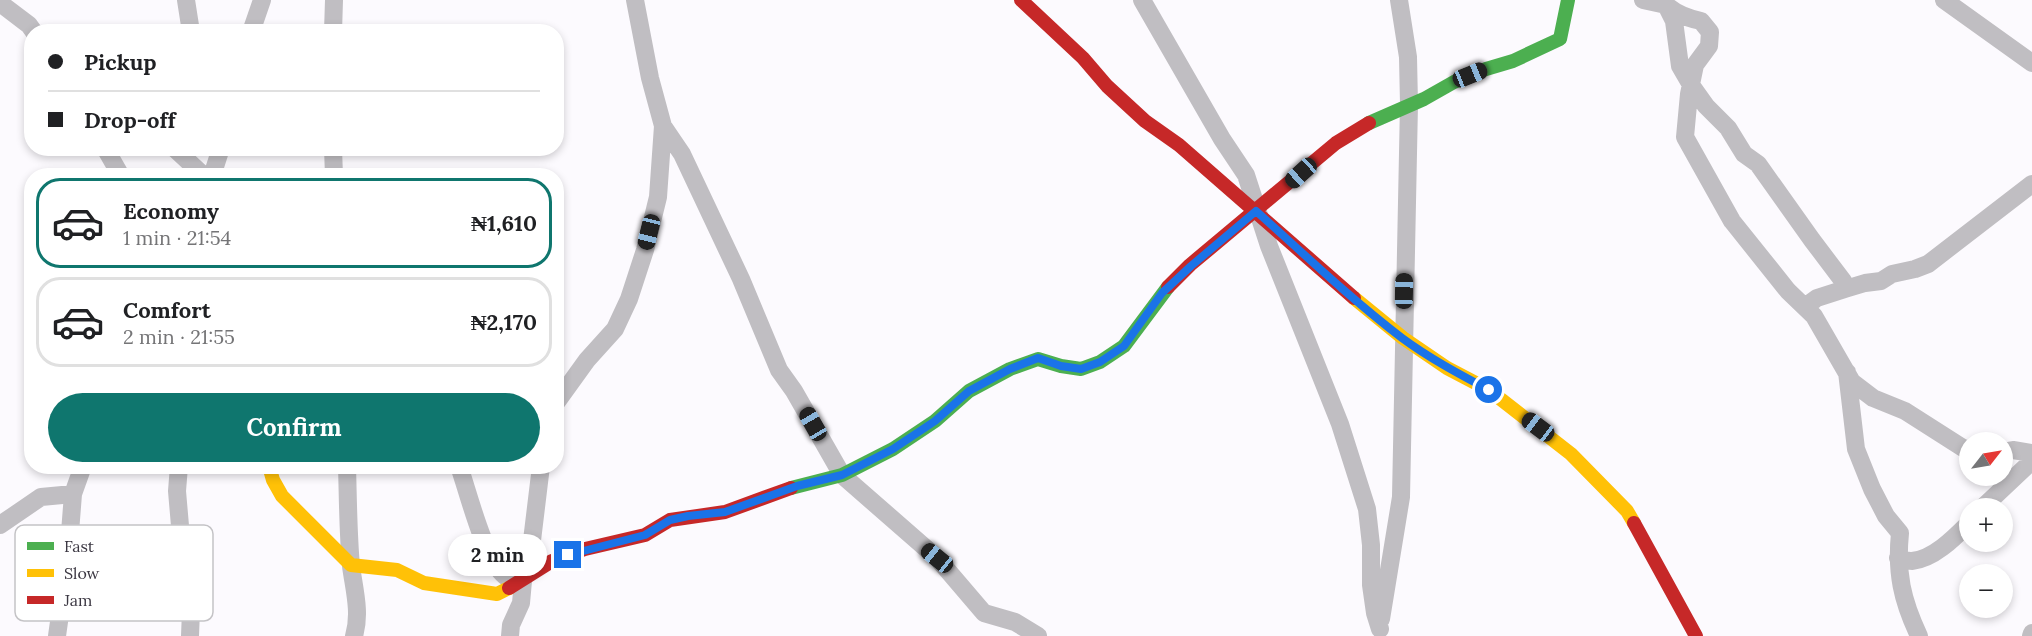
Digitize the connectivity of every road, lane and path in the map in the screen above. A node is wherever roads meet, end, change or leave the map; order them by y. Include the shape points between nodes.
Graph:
1 (186, 0) edge
2 (262, 0) edge
3 (334, 0) edge
4 (635, 0) edge
5 (1021, 0) edge
6 (1142, 0) edge
7 (1399, 0) edge
8 (1568, 0) edge
9 (1643, 0) edge
10 (1944, 0) edge
11 (0, 3) edge
12 (1664, 3) edge
13 (28, 24) edge
14 (190, 24) edge
15 (254, 24) edge
16 (333, 24) edge
17 (2032, 63) edge
18 (1691, 84) junction
19 (1409, 104) junction
20 (663, 126) junction
21 (189, 156) edge
22 (210, 167) edge
23 (2032, 184) edge
24 (1256, 211) junction
25 (1845, 289) junction
26 (1806, 306) junction
27 (1403, 338) junction
28 (1847, 370) junction
29 (564, 392) edge
30 (1959, 445) edge
31 (2013, 450) edge
32 (2032, 453) edge
33 (2032, 461) edge
34 (80, 474) edge
35 (178, 474) edge
36 (271, 474) edge
37 (347, 474) edge
38 (462, 474) edge
39 (540, 474) edge
40 (842, 475) junction
41 (73, 494) junction
42 (1993, 498) edge
43 (0, 525) edge
44 (71, 525) edge
45 (180, 525) edge
46 (1959, 532) edge
47 (1898, 558) junction
48 (351, 565) junction
49 (523, 581) junction
50 (59, 621) edge
51 (191, 621) edge
52 (358, 633) edge
53 (1380, 633) edge
54 (57, 636) edge
55 (190, 636) edge
56 (510, 636) edge
57 (1038, 636) edge
58 (1696, 636) edge
59 (1919, 636) edge

1 - 14 street
2 - 15 street
3 - 16 street
4 - 20 street
5 - 24 street via 1145,121
6 - 24 street via 1246,175
7 - 19 street via 1408,57
8 - 19 street via 1560,39
9 - 12 street
10 - 17 street
11 - 13 street
12 - 18 street via 1674,21 1680,66
12 - 18 street via 1689,19 1701,21 1710,32 1709,46 1695,65
18 - 25 street via 1744,154 1758,164 1833,266
18 - 26 street via 1685,129 1688,143 1732,221 1788,291
19 - 24 street via 1336,143
19 - 27 street
20 - 29 street via 658,197 629,299 615,328
20 - 40 street via 682,154 779,370
21 - 22 street
23 - 25 street via 1928,264
24 - 27 street
24 - 40 street via 1162,293 1124,346 1100,362 1081,369 1038,358 1010,369 969,391 935,421 893,449
24 - 53 street via 1340,424 1367,509 1371,585
25 - 26 street
26 - 28 street
27 - 53 street via 1401,497
27 - 58 street via 1489,390 1571,454 1601,483 1627,511
28 - 30 street via 1852,382 1874,398 1905,411
28 - 47 street via 1856,449 1886,516 1900,533
31 - 32 street
33 - 42 street
34 - 41 street
35 - 45 street
36 - 48 street via 282,496
37 - 48 street
38 - 49 street via 495,565 506,578
39 - 49 street via 530,557
40 - 49 street via 797,486 725,512 670,520 645,535 552,561
40 - 57 street via 937,558 984,613 1015,622
41 - 43 street via 41,497
41 - 44 street
46 - 47 street via 1932,554 1913,561
47 - 59 street via 1899,581
48 - 49 street via 397,570 424,583 497,594
48 - 52 street
49 - 56 street via 521,603
50 - 54 street
51 - 55 street

